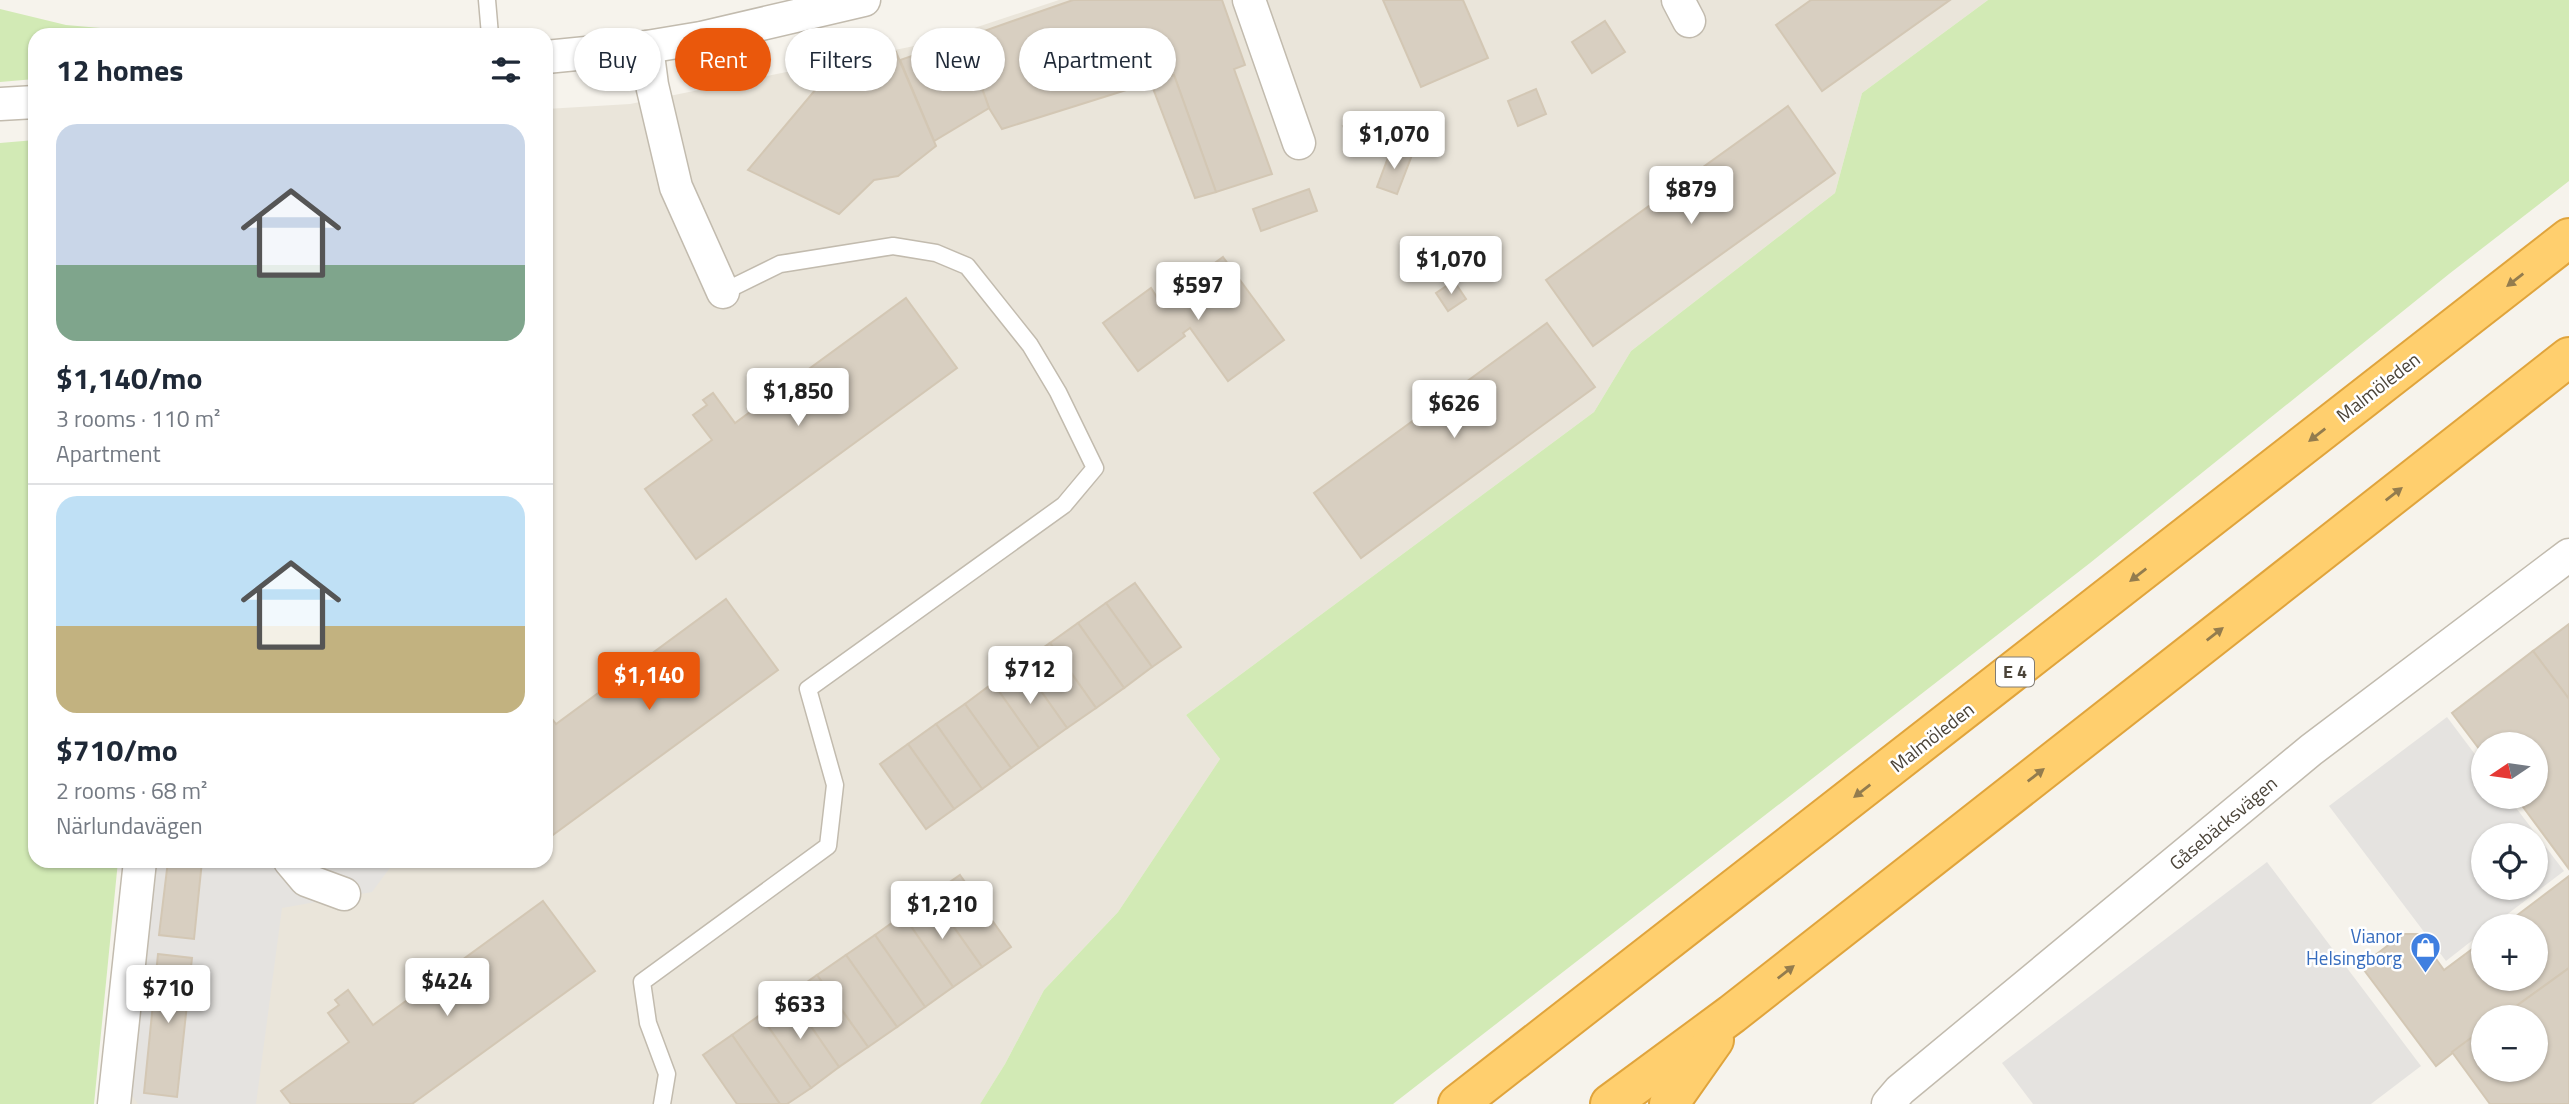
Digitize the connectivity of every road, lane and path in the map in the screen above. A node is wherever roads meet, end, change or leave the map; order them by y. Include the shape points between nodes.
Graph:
1 (487, 0) edge
2 (863, 0) edge
3 (1249, 0) edge
4 (489, 28) edge
5 (661, 44) edge
6 (574, 54) edge
7 (553, 56) edge
8 (653, 91) edge
9 (28, 102) edge
10 (0, 104) edge
11 (1298, 143) dead end
12 (2569, 238) edge
13 (723, 292) joint
14 (2569, 357) edge
15 (2569, 555) edge
16 (139, 868) edge
17 (296, 868) edge
18 (344, 894) dead end
19 (1732, 1014) junction
20 (114, 1104) edge
21 (662, 1104) edge
22 (1458, 1104) edge
23 (1610, 1104) edge
24 (1669, 1104) edge
25 (1888, 1104) edge

1 - 4 lane
2 - 5 street
3 - 11 street
6 - 7 street
8 - 13 street via 676,187
9 - 10 street
12 -> 22 highway, Malmöleden / E 4
13 - 21 lane via 780,264 893,246 936,253 967,266 1030,345 1095,468 1064,505 808,689 835,785 828,846 642,982 648,1023 667,1074
19 -> 14 highway
15 - 25 street, Gåsebäcksvägen via 2311,750
16 - 20 street
17 - 18 street via 306,880
19 - 23 highway
19 - 24 highway

